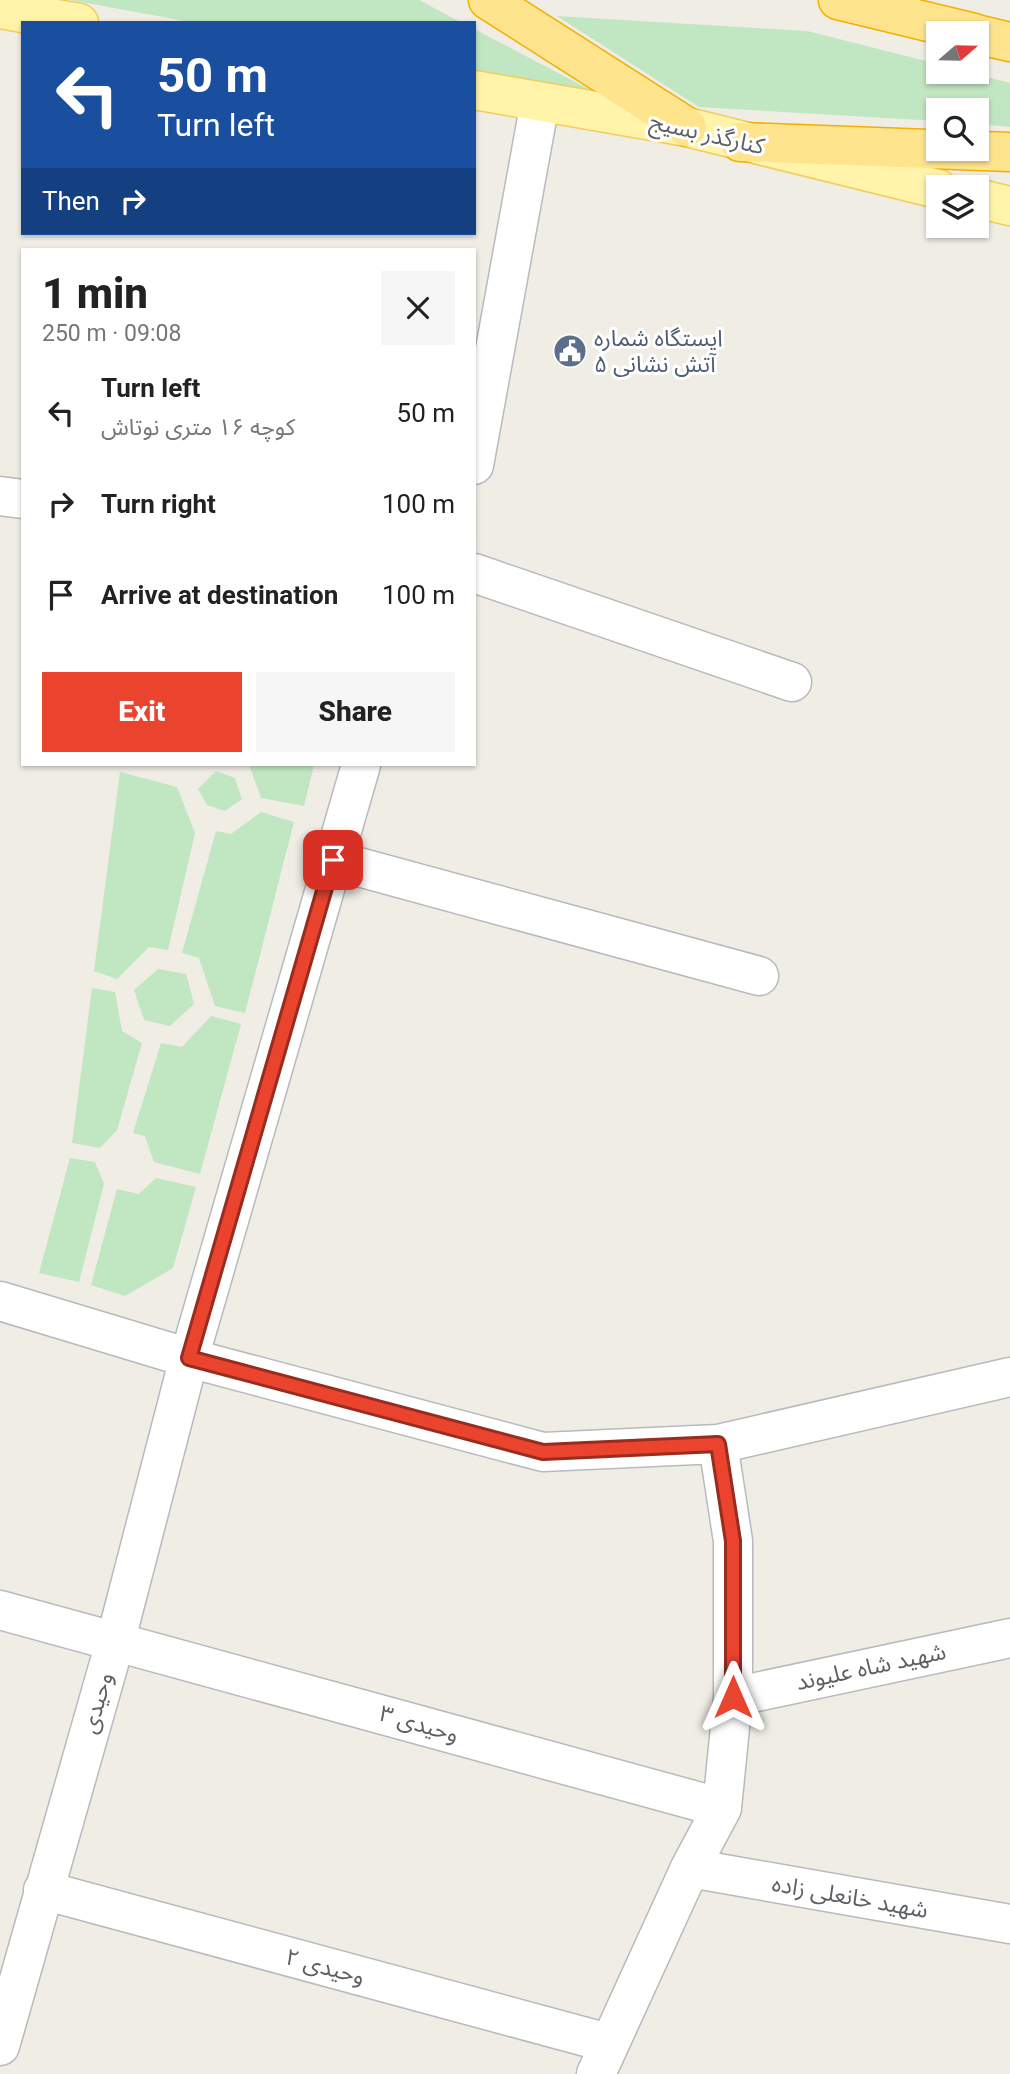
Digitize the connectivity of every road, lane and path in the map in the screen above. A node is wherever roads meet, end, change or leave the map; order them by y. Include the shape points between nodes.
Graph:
1 (488, 0) edge
2 (838, 0) edge
3 (0, 9) edge
4 (68, 21) edge
5 (926, 22) edge
6 (989, 37) edge
7 (1010, 42) edge
8 (476, 90) edge
9 (540, 102) junction
10 (687, 127) junction
11 (740, 142) junction
12 (1010, 152) edge
13 (926, 185) edge
14 (989, 201) edge
15 (1010, 206) edge
16 (476, 454) edge
17 (0, 496) edge
18 (21, 499) edge
19 (476, 574) edge
20 (792, 682) dead end
21 (361, 766) edge
22 (333, 860) junction
23 (759, 976) dead end
24 (0, 1301) edge
25 (189, 1358) junction
26 (1010, 1377) edge
27 (718, 1444) junction
28 (0, 1610) edge
29 (1010, 1638) edge
30 (116, 1639) junction
31 (733, 1697) junction
32 (722, 1808) junction
33 (690, 1868) junction
34 (43, 1890) junction
35 (1010, 1924) edge
36 (0, 2046) edge
37 (602, 2058) edge

1 - 10 highway
2 - 5 highway
3 - 4 main road
6 - 7 highway
8 - 9 main road, کنارگذر بسیج
9 - 10 main road, کنارگذر بسیج
9 - 16 street
10 - 11 main road, کنارگذر بسیج
11 - 12 highway
11 - 13 main road, کنارگذر بسیج
14 - 15 main road
17 - 18 street
19 - 20 street
21 - 22 street, وحیدی
22 - 23 street
22 - 25 street, وحیدی
24 - 25 street
25 - 27 street via 543,1452
25 - 30 street, وحیدی
26 - 27 street
27 - 31 street via 733,1541
28 - 30 street, وحیدی ۳
29 - 31 street, شهید شاه علیوند
30 - 32 street, وحیدی ۳
30 - 34 street, وحیدی
31 - 32 street
32 - 33 street
33 - 35 street, شهید خانعلی زاده
33 - 37 street
34 - 36 street, وحیدی
34 - 37 street, وحیدی ۲

